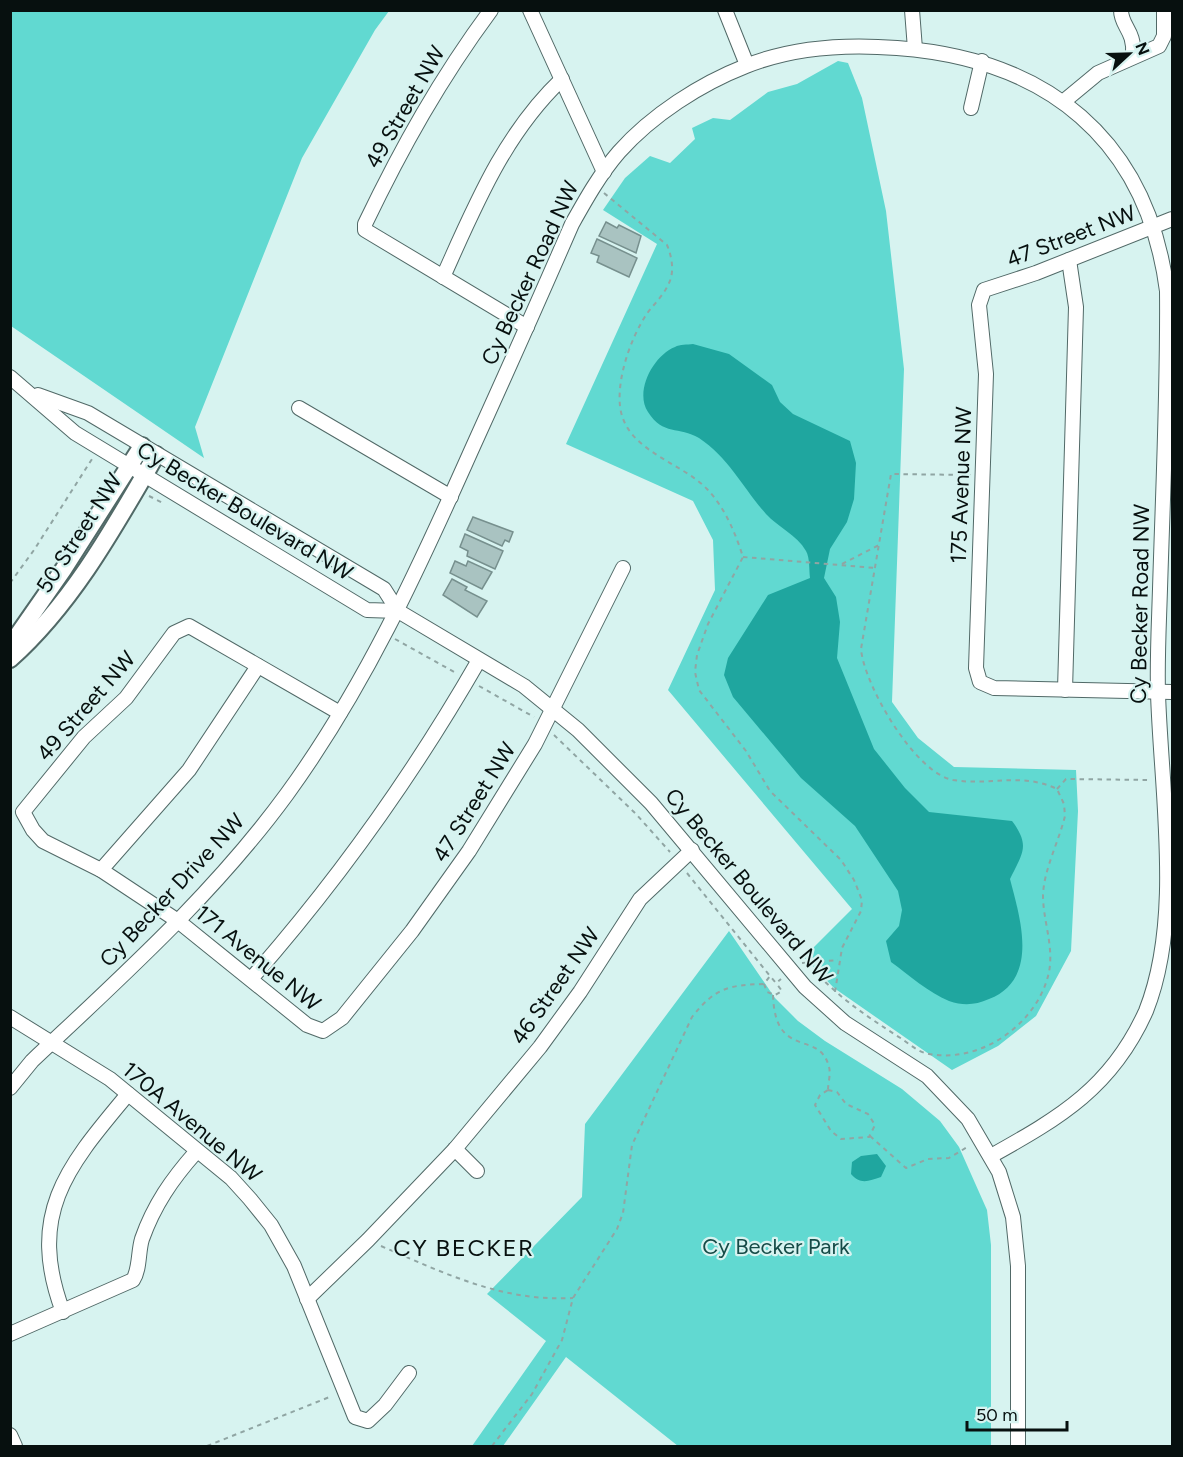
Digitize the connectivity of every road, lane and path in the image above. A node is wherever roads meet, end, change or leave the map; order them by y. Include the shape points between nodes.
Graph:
1 (491, 10) edge
2 (530, 10) edge
3 (725, 10) edge
4 (912, 10) edge
5 (1120, 10) edge
6 (1164, 10) edge
7 (915, 49) junction
8 (1133, 55) junction
9 (982, 61) junction
10 (747, 65) junction
11 (561, 79) junction
12 (1063, 102) junction
13 (971, 108) dead end
14 (604, 172) junction
15 (594, 186) junction
16 (1173, 219) edge
17 (1154, 227) junction
18 (1070, 260) junction
19 (443, 277) junction
20 (984, 290) joint
21 (527, 327) junction
22 (10, 377) edge
23 (31, 392) junction
24 (299, 408) dead end
25 (141, 446) junction
26 (156, 455) junction
27 (92, 459) dead end
28 (130, 466) junction
29 (144, 475) junction
30 (983, 475) junction
31 (451, 497) junction
32 (879, 545) junction
33 (743, 557) junction
34 (839, 565) junction
35 (623, 568) dead end
36 (875, 568) junction
37 (10, 583) edge
38 (398, 611) junction
39 (10, 646) edge
40 (10, 659) edge
41 (479, 660) junction
42 (258, 666) junction
43 (1065, 690) junction
44 (1158, 691) junction
45 (1173, 692) edge
46 (553, 710) junction
47 (340, 713) junction
48 (1163, 780) junction
49 (1057, 789) junction
50 (23, 812) joint
51 (692, 850) junction
52 (101, 870) junction
53 (178, 921) junction
54 (838, 960) junction
55 (807, 962) junction
56 (790, 971) junction
57 (251, 979) junction
58 (776, 983) junction
59 (764, 984) junction
60 (835, 992) junction
61 (772, 995) junction
62 (10, 1017) edge
63 (323, 1031) joint
64 (52, 1042) junction
65 (10, 1088) edge
66 (828, 1090) junction
67 (128, 1094) junction
68 (870, 1136) junction
69 (982, 1139) junction
70 (455, 1149) junction
71 (196, 1152) junction
72 (991, 1156) junction
73 (477, 1171) dead end
74 (378, 1245) dead end
75 (573, 1298) junction
76 (306, 1299) junction
77 (63, 1312) junction
78 (10, 1334) edge
79 (409, 1373) dead end
80 (344, 1391) junction
81 (10, 1435) edge
82 (15, 1446) edge
83 (207, 1446) edge
84 (492, 1446) edge
85 (1018, 1446) edge

1 - 19 street, 49 Street NW via 438,85 365,224 365,230
2 - 11 street
3 - 10 street
4 - 7 street
5 - 8 street via 1133,37
6 - 8 street via 1163,41
7 - 9 street, Cy Becker Road NW
7 - 10 street, Cy Becker Road NW via 831,47
8 - 12 street via 1098,73
9 - 12 street, Cy Becker Road NW via 1020,76
9 - 13 street
10 - 14 street, Cy Becker Road NW via 701,87 665,113 620,152
11 - 14 street
11 - 19 street via 537,103 488,178
12 - 17 street, Cy Becker Road NW via 1120,161
14 - 15 street, Cy Becker Road NW
15 - 21 street, Cy Becker Road NW via 572,224
15 - 33 path via 667,245 672,258 669,284 635,335 626,363 620,399 626,424 637,440 706,488 727,518
16 - 17 street, 47 Street NW
17 - 18 street, 47 Street NW
17 - 44 street, Cy Becker Road NW via 1167,299
18 - 20 street, 47 Street NW
18 - 43 street via 1076,307
19 - 21 street
20 - 30 street, 175 Avenue NW via 979,305 986,374
21 - 31 street, Cy Becker Road NW
22 - 23 street
23 - 25 street, Cy Becker Boulevard NW via 88,413
23 - 28 street, Cy Becker Boulevard NW via 75,433
24 - 31 street
25 - 26 street, Cy Becker Boulevard NW
25 - 28 main road, 50 Street NW
26 - 29 main road, 50 Street NW
26 - 38 street, Cy Becker Boulevard NW via 384,590
27 - 37 path
28 - 29 street, Cy Becker Boulevard NW
28 - 39 main road, 50 Street NW
29 - 38 street, Cy Becker Boulevard NW via 368,609
29 - 40 main road, 50 Street NW via 38,634
30 - 32 path via 891,474
30 - 43 street, 175 Avenue NW via 976,668 980,682 994,688
31 - 38 street, Cy Becker Road NW
32 - 34 path
32 - 36 path
33 - 34 path
33 - 54 path via 708,624 697,655 699,690 746,751 770,791 841,860 854,880 862,900 861,911
34 - 36 path
35 - 46 street, 47 Street NW
36 - 49 path via 861,649 863,664 880,705 899,733 928,765 949,780 1028,779
38 - 41 street, Cy Becker Boulevard NW
38 - 47 street, Cy Becker Drive NW
41 - 46 street, Cy Becker Boulevard NW via 524,686
41 - 57 street via 415,767 363,842 309,914
42 - 47 street
42 - 50 street, 49 Street NW via 199,630 189,626 182,629 169,640 126,698 84,737
42 - 52 street via 189,770
43 - 44 street
44 - 45 street
44 - 48 street, Cy Becker Road NW
46 - 51 street, Cy Becker Boulevard NW via 602,751
46 - 63 street, 47 Street NW via 446,886 342,1018
47 - 53 street, Cy Becker Drive NW via 268,819 228,869
48 - 49 path via 1066,779
48 - 72 street, Cy Becker Road NW via 1168,928 1165,953 1147,1010 1120,1058 1086,1094 1047,1124
49 - 60 path via 1065,816 1043,894 1049,972 1032,1011 1014,1030 965,1052 924,1053 869,1019
50 - 52 street, 171 Avenue NW via 43,841
51 - 56 street, Cy Becker Boulevard NW
51 - 70 street, 46 Street NW via 640,899 540,1047
52 - 53 street, 171 Avenue NW
53 - 57 street, 171 Avenue NW
53 - 64 street, Cy Becker Drive NW
54 - 55 path
54 - 60 path
55 - 56 path
55 - 60 path
56 - 58 path
56 - 69 street, Cy Becker Boulevard NW via 845,1023 941,1088
57 - 63 street, 171 Avenue NW via 307,1026
58 - 59 path via 770,976
58 - 61 path via 782,991
59 - 61 path
59 - 75 path via 721,990 704,1001 692,1017 632,1145 623,1213 617,1228
61 - 66 path via 780,1029 826,1058 830,1073
62 - 64 street, 170A Avenue NW
64 - 65 street, Cy Becker Drive NW
64 - 67 street, 170A Avenue NW
66 - 68 path via 868,1114 875,1125
66 - 68 path via 815,1105 831,1131 848,1140
67 - 71 street, 170A Avenue NW
67 - 77 street via 81,1150 52,1208 50,1262
68 - 69 path via 906,1168 932,1158 949,1158
69 - 72 street, Cy Becker Boulevard NW
70 - 73 street
70 - 76 street, 46 Street NW
71 - 76 street, 170A Avenue NW via 231,1178 272,1226 294,1266
71 - 77 street via 169,1183 153,1210 141,1241 133,1280
72 - 85 street, Cy Becker Boulevard NW via 1006,1192 1016,1241
74 - 75 path via 475,1286 544,1300
75 - 84 path via 562,1340 532,1394
76 - 80 street, 170A Avenue NW
77 - 78 street
79 - 80 street, 170A Avenue NW via 368,1421 355,1417
80 - 83 path
81 - 82 street

